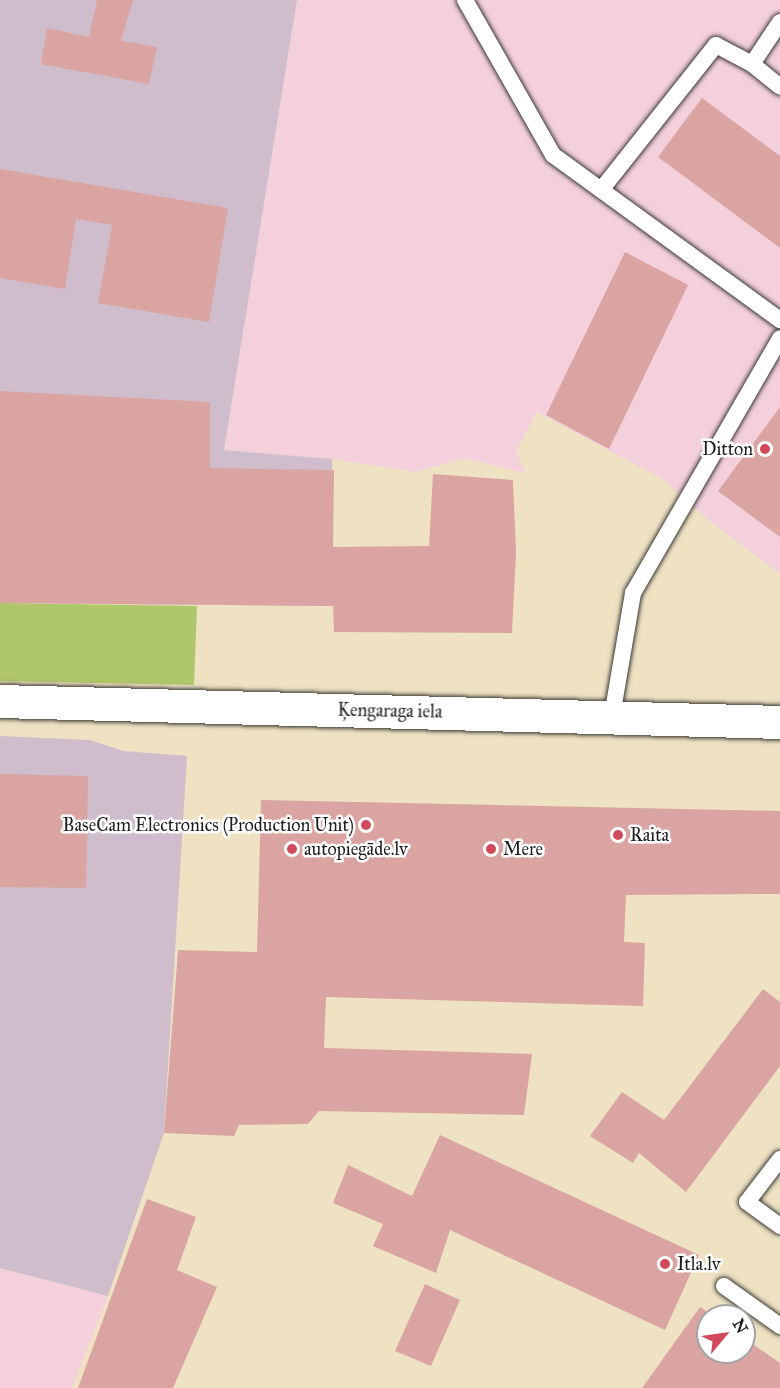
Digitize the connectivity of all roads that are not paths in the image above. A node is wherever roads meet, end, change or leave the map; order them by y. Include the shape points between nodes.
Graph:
1 (465, 0) edge
2 (780, 22) edge
3 (752, 64) junction
4 (780, 87) edge
5 (601, 190) junction
6 (780, 320) edge
7 (780, 338) edge
8 (0, 701) edge
9 (612, 716) junction
10 (780, 722) edge
11 (780, 1159) edge
12 (780, 1226) edge
13 (724, 1286) dead end
14 (780, 1326) edge

1 - 5 lane via 553,155
2 - 3 lane
3 - 4 lane
3 - 5 lane via 716,45
5 - 6 lane
7 - 9 lane via 633,593
8 - 9 street, Ķengaraga iela
9 - 10 street, Ķengaraga iela
11 - 12 lane via 747,1202
13 - 14 lane

